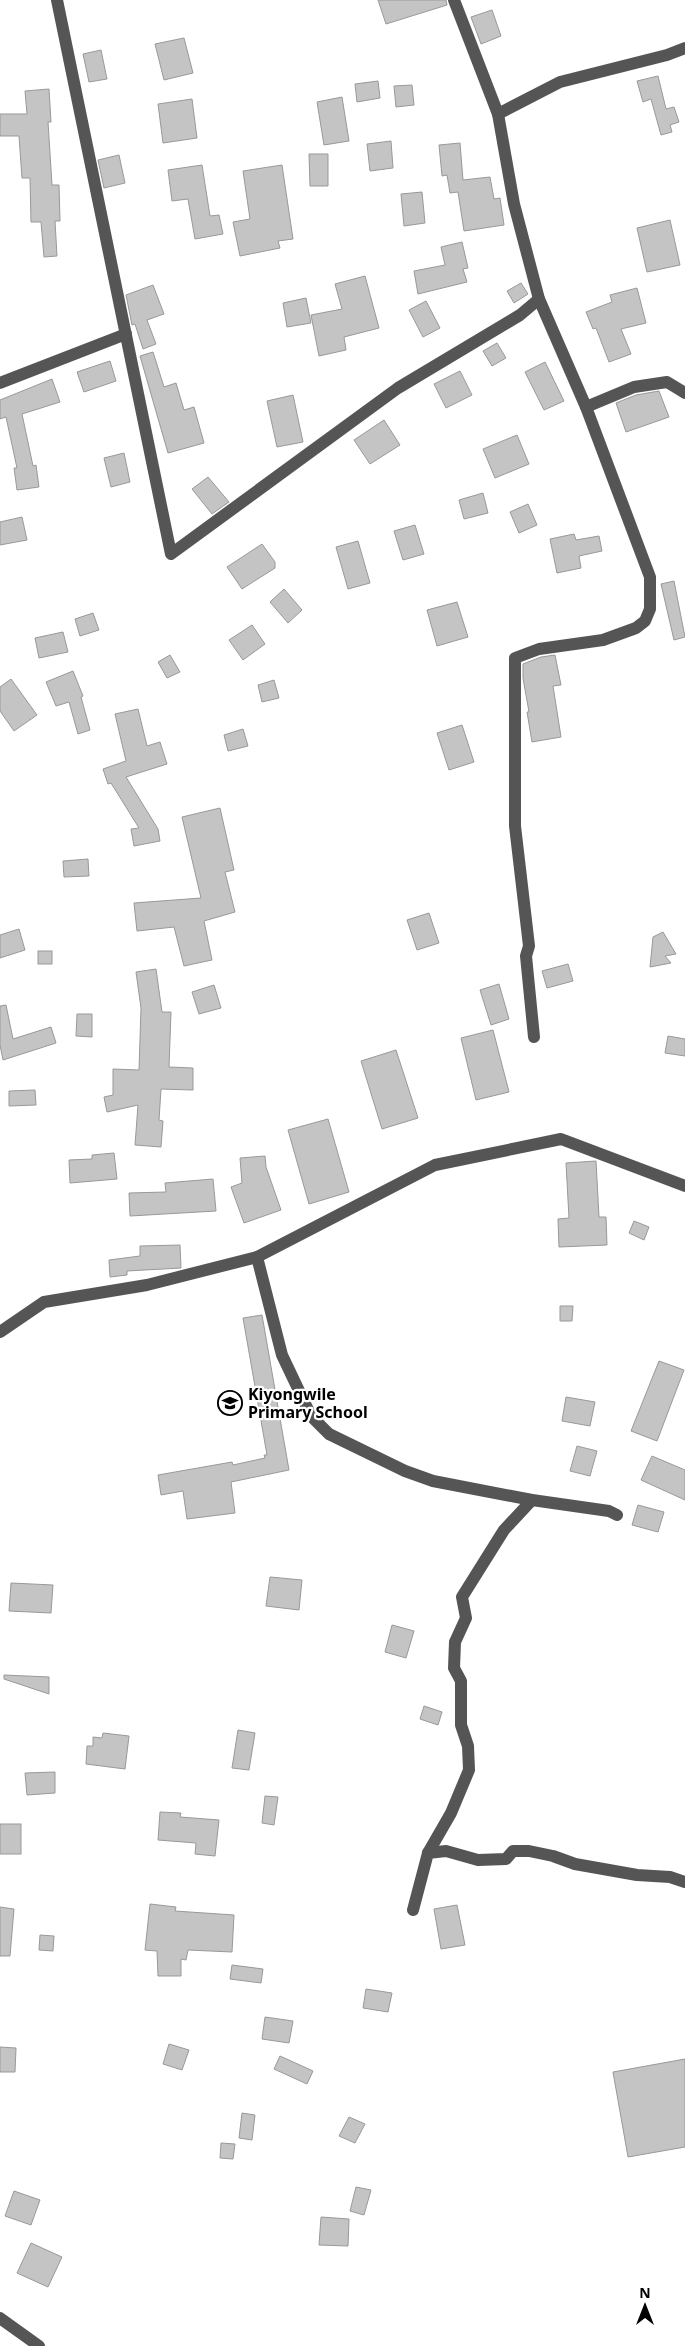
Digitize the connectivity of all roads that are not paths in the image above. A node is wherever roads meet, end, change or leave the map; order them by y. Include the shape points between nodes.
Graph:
1 (57, 0) edge
2 (454, 0) edge
3 (685, 48) edge
4 (498, 114) junction
5 (539, 299) junction
6 (126, 334) junction
7 (0, 383) edge
8 (685, 393) edge
9 (586, 407) junction
10 (534, 1037) dead end
11 (685, 1186) edge
12 (257, 1257) junction
13 (0, 1332) edge
14 (532, 1500) junction
15 (617, 1515) dead end
16 (428, 1854) junction
17 (685, 1882) edge
18 (413, 1910) dead end
19 (0, 2318) edge
20 (39, 2346) edge

1 - 6 street
2 - 4 street
3 - 4 street via 668,56 560,82
4 - 5 street via 514,204
5 - 6 street via 520,315 398,388 170,554
5 - 9 street
6 - 7 street
8 - 9 street via 667,382 634,387
9 - 10 street via 650,577 650,609 645,621 636,628 603,640 539,649 516,658 516,826 529,946 526,956
11 - 12 street via 561,1139 435,1165
12 - 13 street via 147,1285 44,1302
12 - 14 street via 282,1355 311,1416 329,1434 433,1481
14 - 15 street via 609,1511
14 - 16 street via 504,1530 462,1597 466,1618 455,1642 454,1668 461,1681 461,1725 468,1746 469,1770 451,1813
16 - 17 street via 446,1851 478,1860 506,1859 513,1851 530,1851 574,1864 670,1877
16 - 18 street
19 - 20 street

